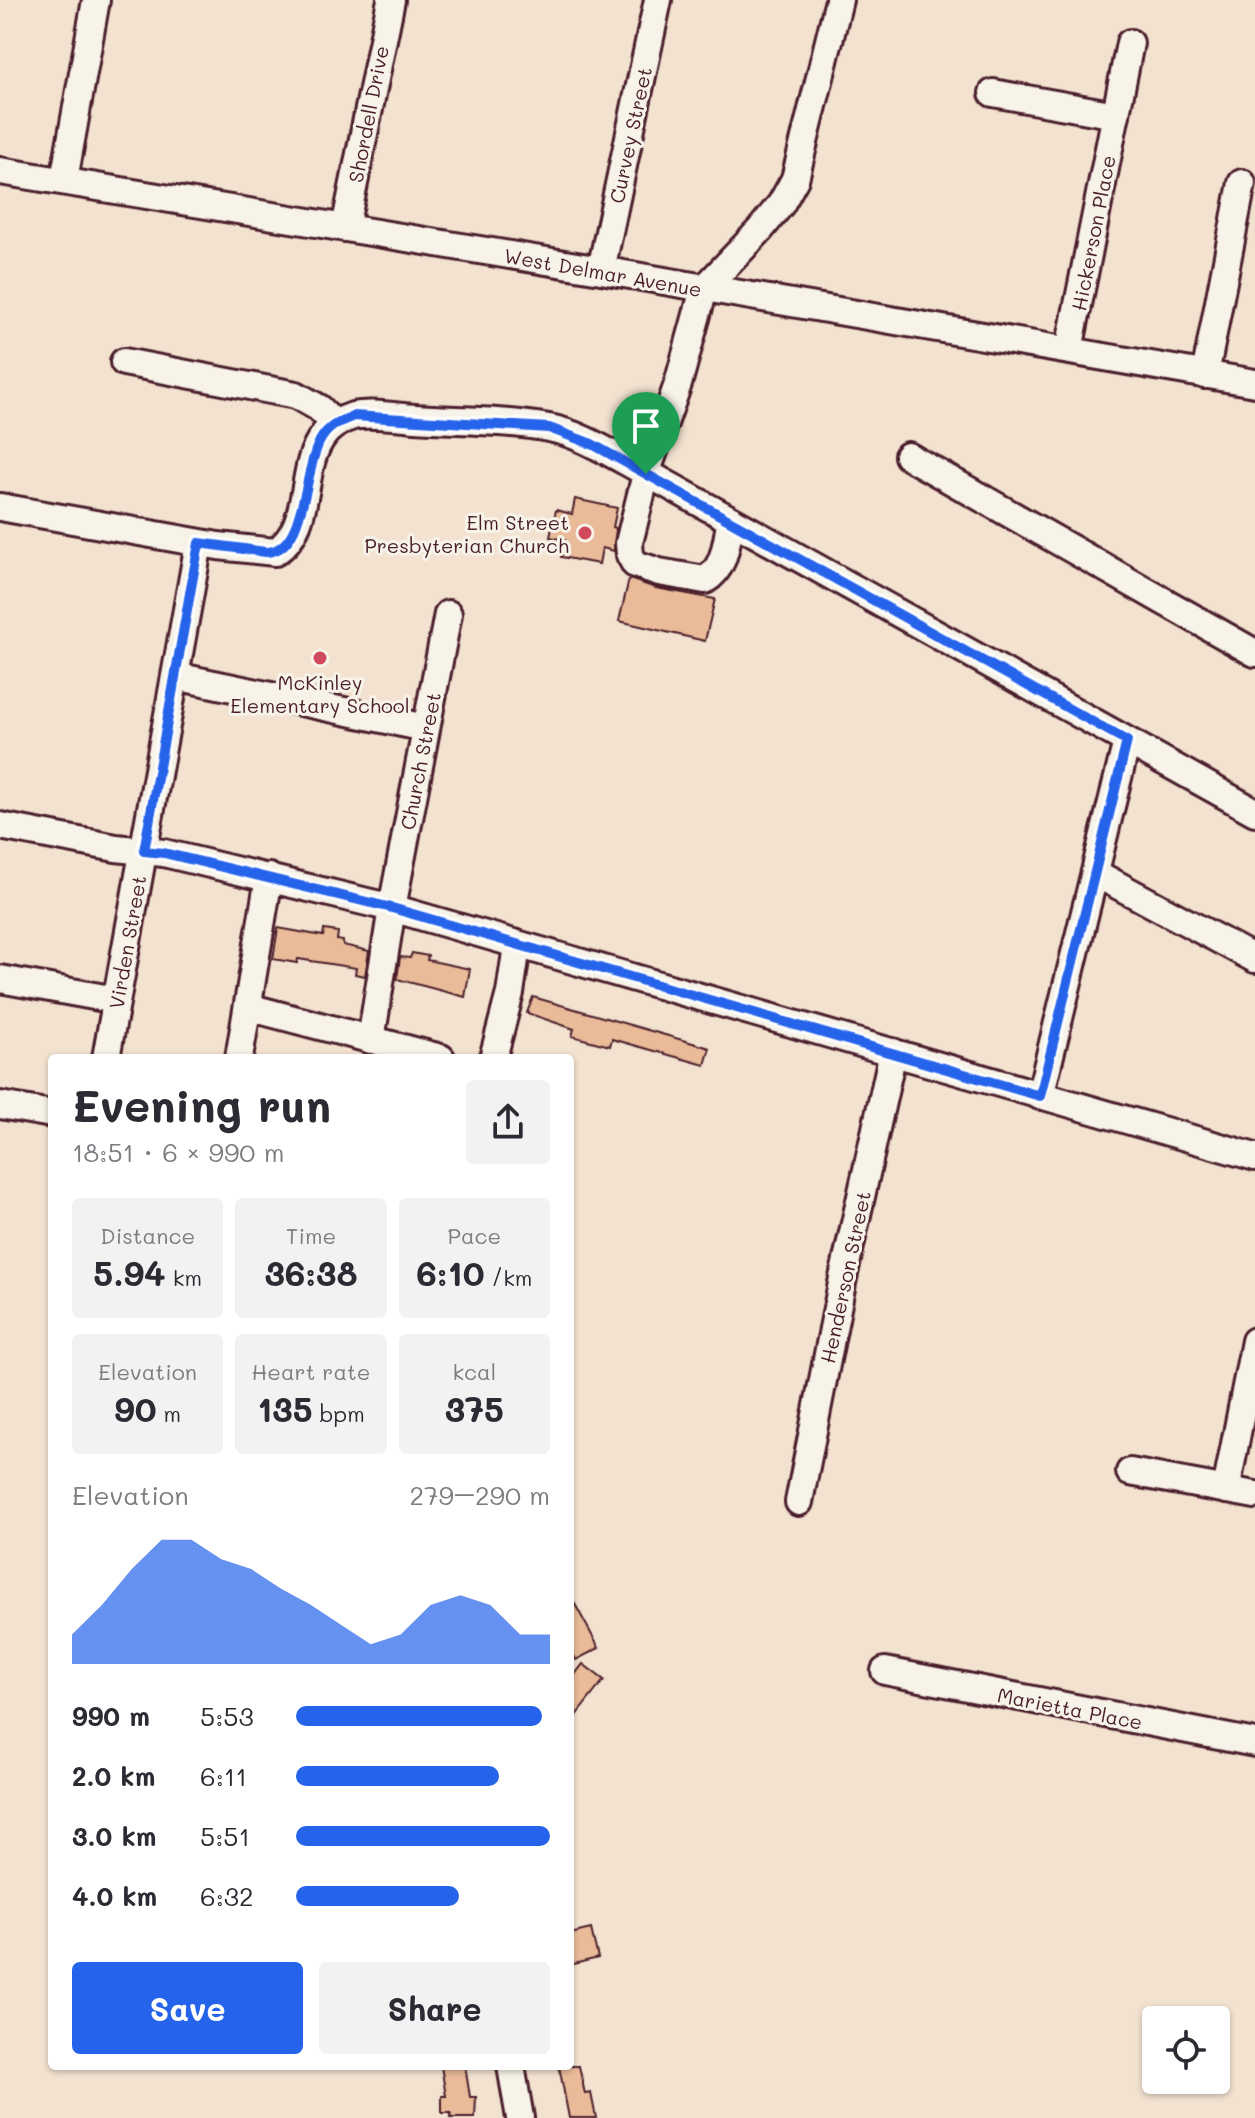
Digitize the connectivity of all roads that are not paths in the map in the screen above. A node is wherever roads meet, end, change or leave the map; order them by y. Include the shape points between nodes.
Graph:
1 (96, 0) edge
2 (391, 0) edge
3 (658, 0) edge
4 (839, 0) edge
5 (1130, 43) dead end
6 (993, 93) dead end
7 (1116, 115) junction
8 (0, 171) edge
9 (64, 180) junction
10 (1242, 183) dead end
11 (345, 228) junction
12 (601, 270) junction
13 (704, 289) junction
14 (1069, 350) junction
15 (124, 362) dead end
16 (1205, 375) junction
17 (1255, 383) edge
18 (335, 424) junction
19 (908, 456) dead end
20 (646, 474) junction
21 (0, 507) edge
22 (731, 520) junction
23 (199, 543) junction
24 (448, 614) dead end
25 (1255, 653) edge
26 (175, 676) junction
27 (426, 728) junction
28 (1127, 741) junction
29 (1255, 812) edge
30 (0, 826) edge
31 (144, 851) junction
32 (1095, 873) junction
33 (269, 877) junction
34 (392, 908) junction
35 (517, 946) junction
36 (1255, 959) edge
37 (0, 979) edge
38 (116, 1000) junction
39 (248, 1007) junction
40 (371, 1040) junction
41 (893, 1052) junction
42 (107, 1054) edge
43 (240, 1054) edge
44 (425, 1054) edge
45 (494, 1054) edge
46 (1040, 1096) junction
47 (0, 1105) edge
48 (48, 1113) edge
49 (1255, 1157) edge
50 (1255, 1341) edge
51 (1130, 1472) dead end
52 (1226, 1490) junction
53 (1255, 1495) edge
54 (799, 1502) dead end
55 (885, 1671) dead end
56 (1255, 1743) edge
57 (512, 2070) edge
58 (520, 2118) edge

1 - 9 street
2 - 11 street, Shordell Drive
3 - 12 street, Curvey Street
4 - 13 street via 795,179 760,230
5 - 7 street, Hickerson Place
6 - 7 street
7 - 14 street, Hickerson Place
8 - 9 street, West Delmar Avenue
9 - 11 street, West Delmar Avenue
10 - 16 street
11 - 12 street, West Delmar Avenue
12 - 13 street, West Delmar Avenue
13 - 14 street, West Delmar Avenue
13 - 20 street
14 - 16 street, West Delmar Avenue
15 - 18 street via 296,395
16 - 17 street, West Delmar Avenue
18 - 20 street via 354,416 382,416 549,428
18 - 23 street via 317,447 301,510 282,547 266,552
19 - 25 street
20 - 22 street
20 - 22 street via 629,543 635,564 705,580 721,563
21 - 23 street
22 - 28 street
23 - 26 street, Virden Street
24 - 27 street, Church Street
26 - 27 street
26 - 31 street, Virden Street
27 - 34 street, Church Street
28 - 29 street
28 - 32 street
30 - 31 street
31 - 33 street
31 - 38 street, Virden Street
32 - 36 street
32 - 46 street
33 - 34 street
33 - 39 street
34 - 35 street
34 - 40 street, Church Street
35 - 41 street
35 - 45 street
37 - 38 street
38 - 42 street, Virden Street
39 - 40 street
39 - 43 street
40 - 44 street
41 - 46 street
41 - 54 street, Henderson Street
46 - 49 street
47 - 48 street
50 - 52 street
51 - 52 street
52 - 53 street
55 - 56 street, Marietta Place
57 - 58 street

